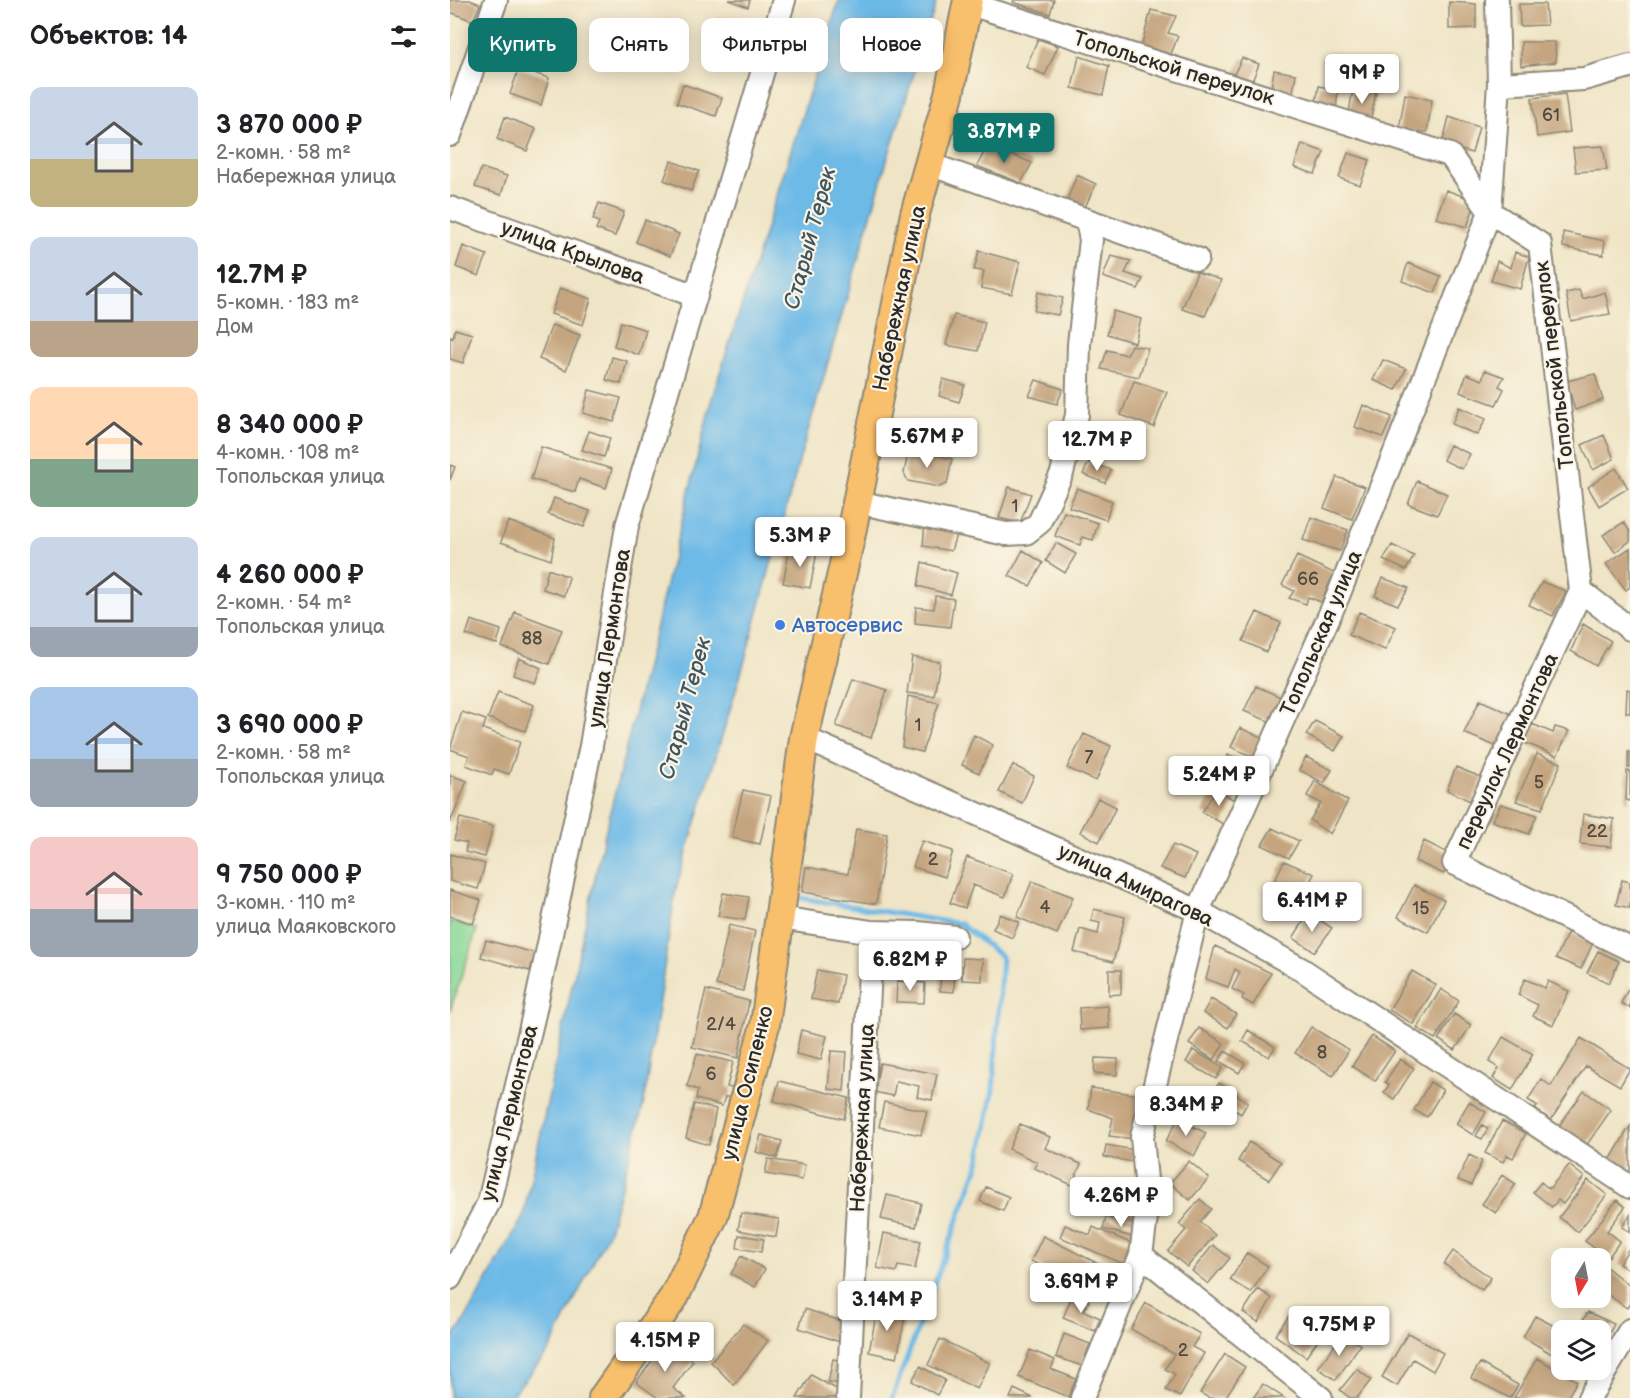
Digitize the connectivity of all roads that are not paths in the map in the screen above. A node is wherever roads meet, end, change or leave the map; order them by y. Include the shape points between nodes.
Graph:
1 (496, 0) edge
2 (784, 0) edge
3 (1497, 0) edge
4 (968, 2) edge
5 (1630, 66) edge
6 (1499, 84) junction
7 (450, 135) edge
8 (929, 164) junction
9 (450, 208) edge
10 (1490, 212) junction
11 (1087, 220) junction
12 (1197, 259) dead end
13 (696, 296) junction
14 (857, 502) junction
15 (1581, 591) junction
16 (1630, 628) edge
17 (804, 738) junction
18 (1198, 911) junction
19 (780, 918) junction
20 (872, 932) junction
21 (955, 937) dead end
22 (1630, 949) edge
23 (1630, 1186) edge
24 (1141, 1255) junction
25 (450, 1278) edge
26 (1630, 1330) edge
27 (1317, 1397) edge
28 (603, 1398) edge
29 (848, 1398) edge
30 (1082, 1398) edge
31 (1589, 1398) edge

1 - 7 street
2 - 13 street, улица Лермонтова
3 - 6 street, Топольская улица
4 - 8 main road, Набережная улица
4 - 10 street, Топольской переулок via 1450,154
5 - 6 street via 1584,79
6 - 10 street, Топольская улица
8 - 11 street
8 - 14 main road, Набережная улица via 915,214
9 - 13 street, улица Крылова
10 - 15 street, Топольской переулок via 1540,244
10 - 18 street, Топольская улица via 1338,597
11 - 12 street
11 - 14 street via 1091,240 1079,344 1077,415 1062,472 1039,523 1026,533 1006,534
13 - 25 street, улица Лермонтова via 627,526 591,746 489,1202
14 - 17 main road, Набережная улица
15 - 16 street
15 - 22 street, переулок Лермонтова via 1454,864
17 - 18 street, улица Амирагова
17 - 19 main road, улица Осипенко
18 - 23 street, улица Амирагова via 1301,969
18 - 24 street, Топольская улица via 1142,1137 1148,1202
19 - 20 street
19 - 28 main road, улица Осипенко via 765,1025 713,1217 674,1297
20 - 21 street
20 - 29 street, Набережная улица
24 - 27 street
24 - 30 street, Топольская улица
26 - 31 street

